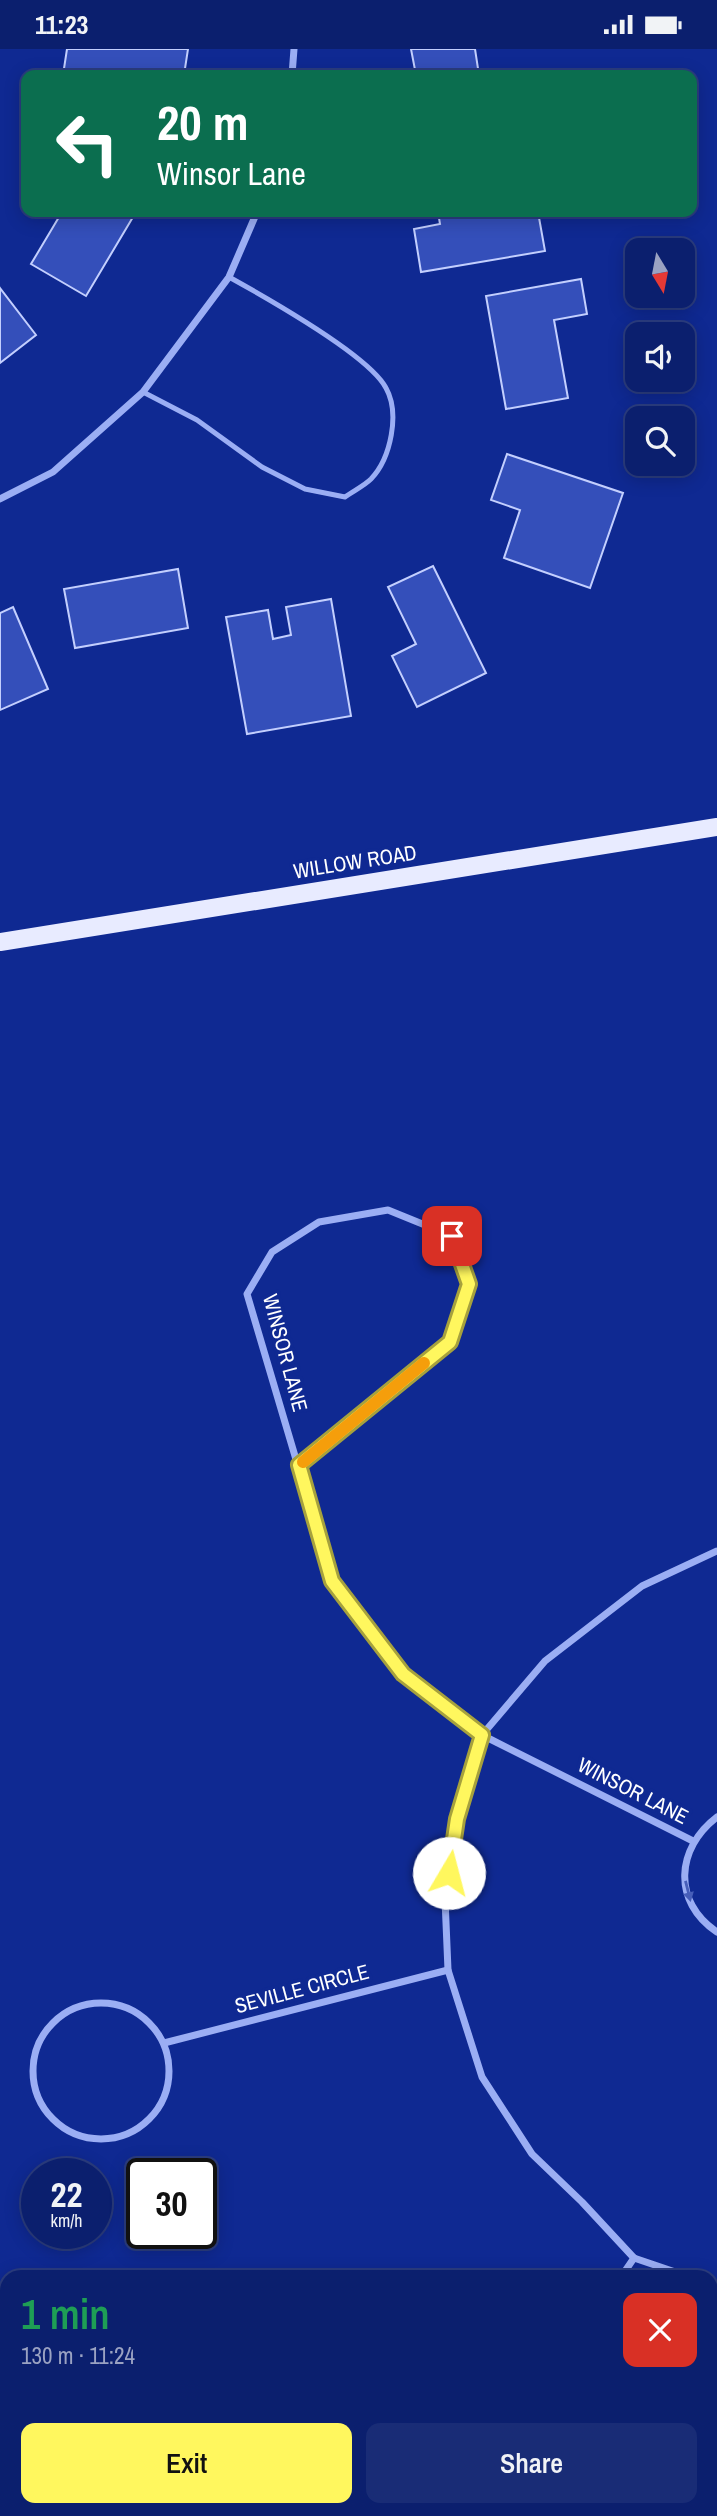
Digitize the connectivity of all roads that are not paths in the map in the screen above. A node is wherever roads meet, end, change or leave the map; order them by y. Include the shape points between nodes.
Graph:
1 (294, 49) edge
2 (292, 70) edge
3 (255, 217) edge
4 (229, 277) junction
5 (144, 392) junction
6 (0, 499) edge
7 (717, 827) edge
8 (0, 942) edge
9 (299, 1465) junction
10 (717, 1551) edge
11 (482, 1735) junction
12 (717, 1817) edge
13 (694, 1841) junction
14 (717, 1933) edge
15 (448, 1970) junction
16 (164, 2043) junction
17 (634, 2258) junction
18 (626, 2270) edge
19 (669, 2270) edge

1 - 2 street
3 - 4 street
4 - 5 street
4 - 5 lane via 370,367 387,389 393,418 389,445 372,478 345,497 305,489
5 - 6 street via 54,472
7 - 8 main road, WILLOW ROAD
9 - 9 street, WINSOR LANE via 247,1294 272,1252 319,1222 388,1210 452,1236 469,1284 450,1342
9 - 11 street, WINSOR LANE via 332,1581 403,1674
10 - 11 street via 642,1586 545,1661
11 - 13 street, WINSOR LANE
11 - 15 street via 457,1819 445,1899
12 - 13 street, WINSOR LANE
13 -> 14 street, WINSOR LANE via 685,1867 689,1900
15 - 16 street, SEVILLE CIRCLE
15 - 17 street via 482,2077 532,2154
16 - 16 street via 151,2023 132,2009 85,2004 54,2022 34,2051 32,2075 37,2098 48,2116 85,2138 107,2140 128,2134 147,2123 168,2086 170,2064
17 - 18 street
17 - 19 street

